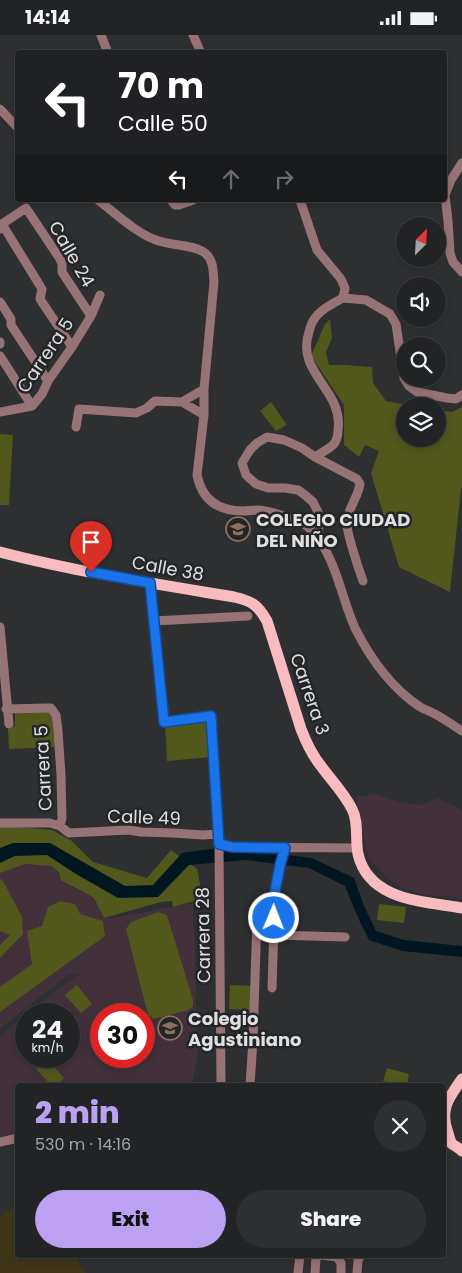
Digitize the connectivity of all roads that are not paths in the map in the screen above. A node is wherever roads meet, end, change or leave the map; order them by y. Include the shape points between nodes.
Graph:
1 (101, 35) edge
2 (193, 35) edge
3 (107, 50) edge
4 (200, 50) edge
5 (0, 109) edge
6 (15, 125) edge
7 (462, 163) edge
8 (447, 190) edge
9 (101, 202) edge
10 (173, 202) edge
11 (187, 202) edge
12 (301, 202) edge
13 (446, 202) edge
14 (1, 227) edge
15 (462, 272) edge
16 (345, 288) junction
17 (100, 295) dead end
18 (343, 298) junction
19 (366, 300) junction
20 (0, 302) edge
21 (91, 316) junction
22 (72, 347) junction
23 (0, 356) edge
24 (48, 381) junction
25 (204, 389) junction
26 (462, 395) edge
27 (182, 401) junction
28 (32, 406) junction
29 (1, 410) edge
30 (204, 415) junction
31 (76, 427) dead end
32 (315, 457) junction
33 (319, 538) junction
34 (0, 552) edge
35 (362, 581) dead end
36 (150, 583) junction
37 (243, 599) joint
38 (248, 616) dead end
39 (154, 621) junction
40 (0, 627) edge
41 (6, 709) junction
42 (9, 724) dead end
43 (462, 731) edge
44 (0, 823) edge
45 (60, 826) junction
46 (218, 834) junction
47 (219, 846) junction
48 (357, 848) junction
49 (285, 851) junction
50 (462, 908) edge
51 (257, 917) dead end
52 (274, 935) junction
53 (345, 937) dead end
54 (272, 988) dead end
55 (462, 1079) edge
56 (221, 1083) edge
57 (250, 1083) edge
58 (446, 1106) edge
59 (446, 1128) edge
60 (15, 1139) edge
61 (0, 1142) edge
62 (462, 1151) edge
63 (299, 1258) edge
64 (316, 1258) edge
65 (338, 1258) edge
66 (359, 1258) edge
67 (298, 1273) edge
68 (315, 1273) edge
69 (341, 1273) edge
70 (357, 1273) edge

1 - 3 street
2 - 4 street
5 - 6 street
7 - 8 street
9 - 25 street via 140,232 156,240 198,249 211,261 214,282
10 - 11 street via 179,205
12 - 16 street via 317,250
13 - 15 street via 450,253
14 - 21 street, Calle 24 via 26,208 60,259 62,272
14 - 22 street via 42,289 40,299
16 - 18 street
16 - 19 street
17 - 21 street, Carrera 5
18 - 19 street
18 - 32 street via 325,308 313,320 307,339 306,352 312,369 334,401 339,416 333,445
19 - 26 street via 394,319 404,378 409,386 417,392 447,398 456,399
20 - 24 street via 11,325
21 - 22 street, Carrera 5
22 - 24 street, Carrera 5
23 - 28 street
24 - 28 street, Carrera 5
25 - 27 street
25 - 30 street
27 - 30 street
27 - 31 street via 154,401 136,413 79,409
28 - 29 street, Carrera 5
30 - 33 street via 197,475 202,492 208,499 228,510 277,513 306,525
32 - 33 street via 292,443 267,437 250,450 242,463 246,475 256,483 268,488 298,490 313,502 318,512
32 - 35 street via 357,479 360,484 346,524
33 - 43 street via 331,559 355,627 378,666 410,700
34 - 36 main road, Calle 38
36 - 37 main road, Calle 38
36 - 39 street
37 - 48 main road, Carrera 3 via 255,604 267,621 308,745 352,808
38 - 39 street
39 - 46 street, Carrera 28 via 164,722 211,716
40 - 41 street, Carrera 5
41 - 42 street, Carrera 5
41 - 45 street, Carrera 5 via 51,708 56,715 61,775
44 - 45 street
45 - 46 street, Calle 49 via 69,833 129,830
46 - 47 street, Carrera 28
47 - 49 street
47 - 56 street, Carrera 28
48 - 49 street
48 - 50 main road, Carrera 3 via 364,871 386,891
49 - 52 street via 275,892
51 - 57 street
52 - 53 street
52 - 54 street
55 - 58 main road
59 - 62 main road via 452,1143
60 - 61 street
63 - 67 street
64 - 68 street
65 - 69 street
66 - 70 street

